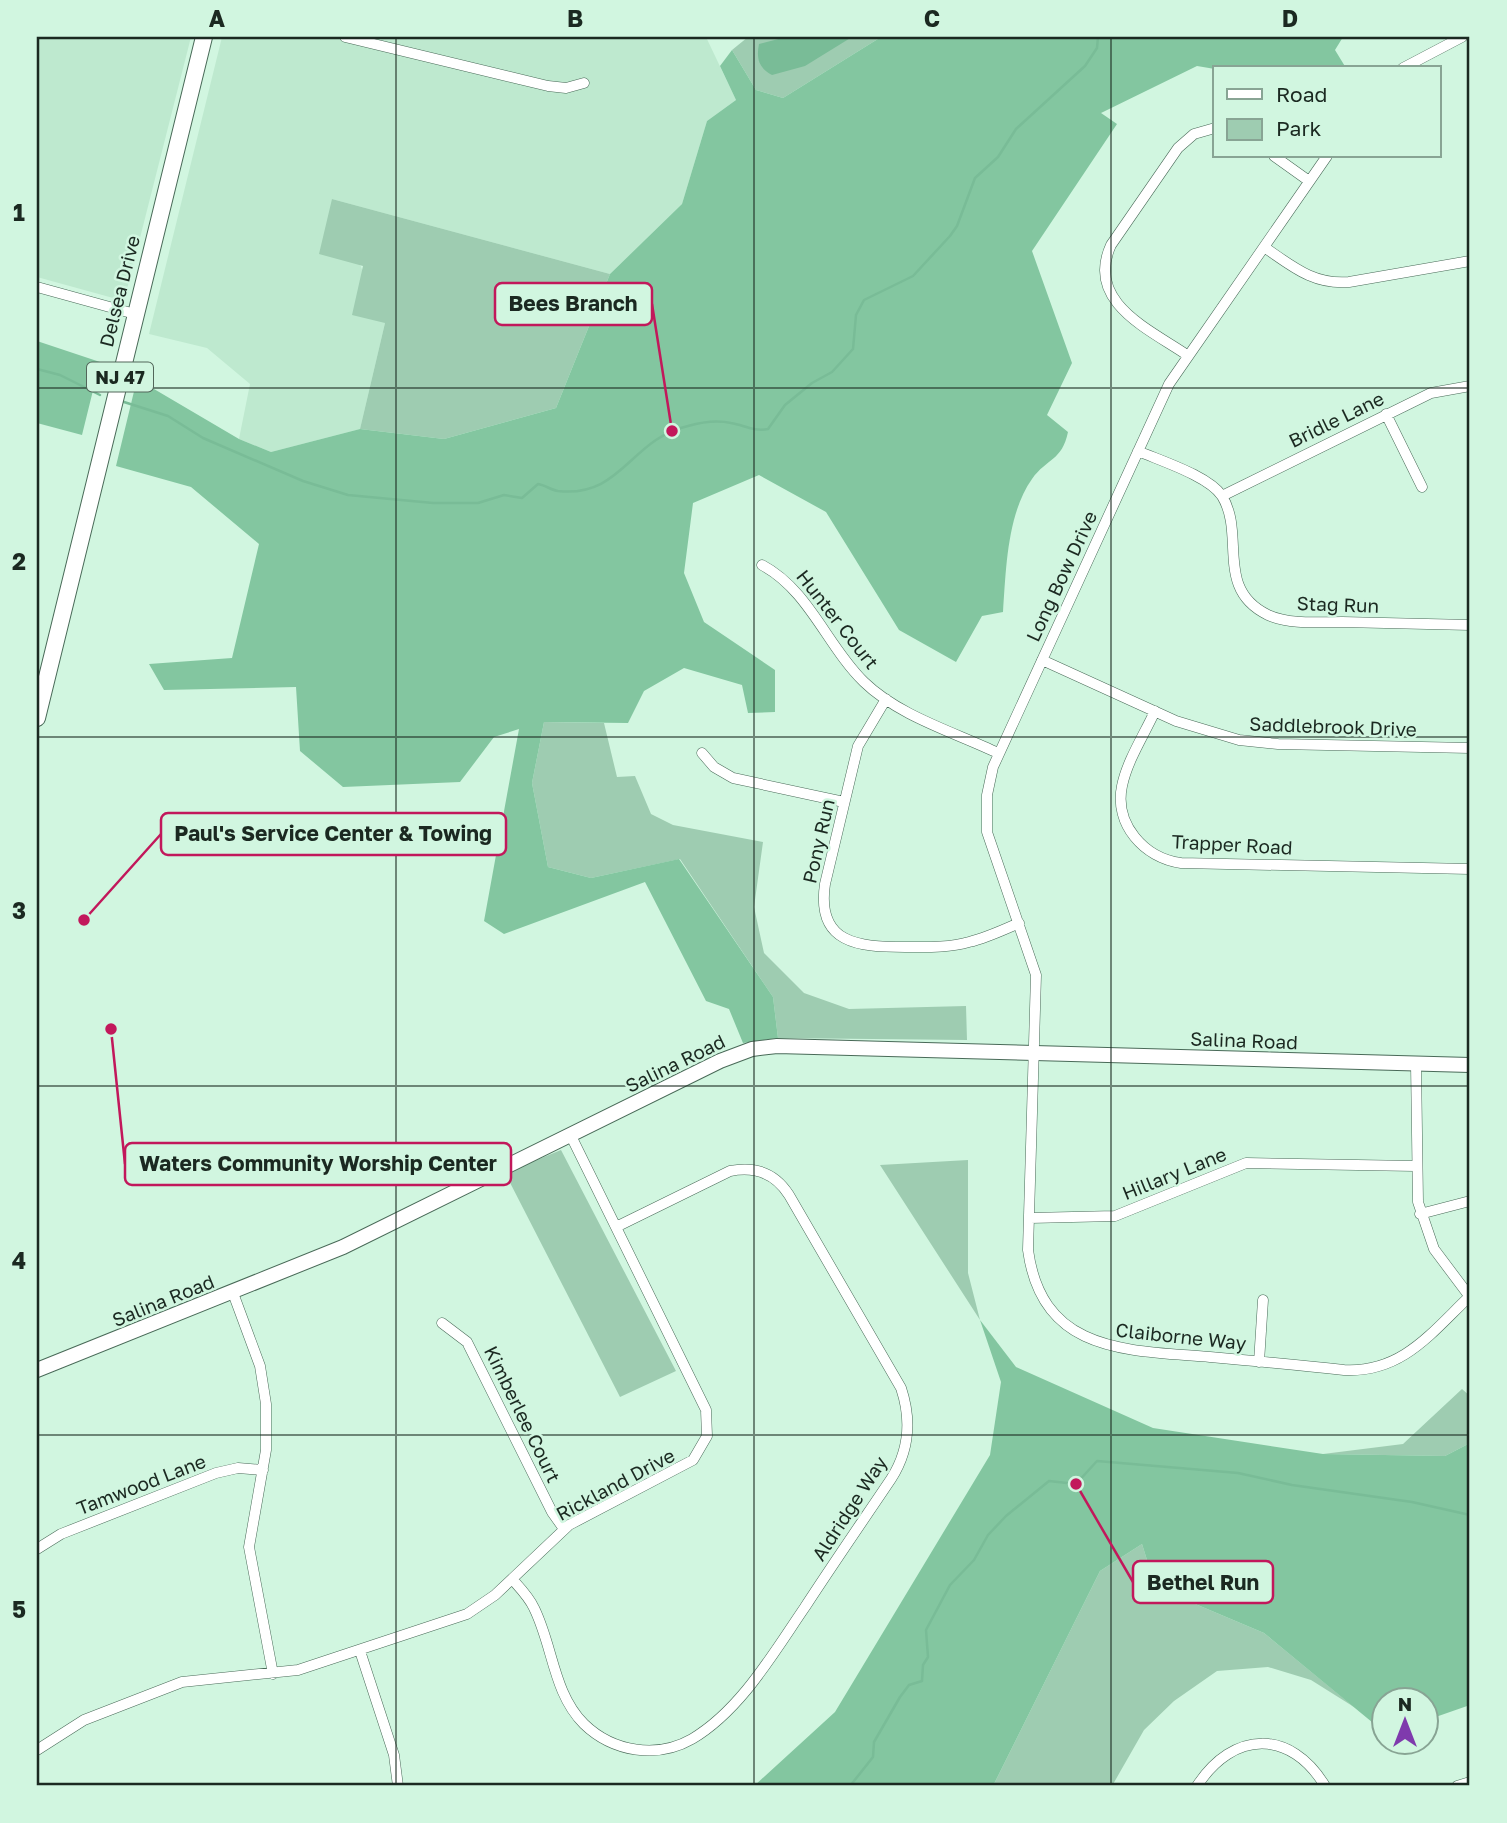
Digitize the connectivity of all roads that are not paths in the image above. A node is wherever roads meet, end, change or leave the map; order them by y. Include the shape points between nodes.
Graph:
1 (204, 37) edge
2 (345, 37) edge
3 (1462, 37) edge
4 (1407, 66) edge
5 (584, 83) dead end
6 (1213, 129) edge
7 (1277, 158) edge
8 (1326, 158) edge
9 (1309, 181) junction
10 (1264, 247) junction
11 (1470, 261) edge
12 (37, 287) edge
13 (135, 314) junction
14 (1187, 355) junction
15 (1470, 386) edge
16 (1386, 414) junction
17 (1138, 451) junction
18 (1422, 487) dead end
19 (1222, 496) junction
20 (762, 565) dead end
21 (1470, 625) edge
22 (1042, 660) junction
23 (886, 699) junction
24 (1155, 711) junction
25 (37, 718) edge
26 (1470, 748) edge
27 (702, 752) dead end
28 (998, 753) junction
29 (844, 802) junction
30 (1470, 869) edge
31 (1019, 923) junction
32 (1034, 1054) junction
33 (1416, 1064) junction
34 (1470, 1065) edge
35 (571, 1136) junction
36 (1415, 1166) junction
37 (1470, 1200) edge
38 (1420, 1213) junction
39 (1030, 1218) junction
40 (616, 1227) junction
41 (233, 1293) junction
42 (1470, 1296) edge
43 (1264, 1300) dead end
44 (442, 1323) dead end
45 (1258, 1362) junction
46 (37, 1370) edge
47 (263, 1470) junction
48 (564, 1530) junction
49 (37, 1549) edge
50 (512, 1579) junction
51 (360, 1651) junction
52 (273, 1674) junction
53 (37, 1749) edge
54 (1470, 1783) edge
55 (398, 1786) edge
56 (1198, 1786) edge
57 (1325, 1786) edge
58 (1457, 1786) edge

1 - 13 main road, Delsea Drive / NJ 47
2 - 5 street via 548,86
3 - 4 street
6 - 14 street via 1194,134 1178,148 1111,246 1105,263 1105,281 1116,305
7 - 9 street
8 - 9 street, Long Bow Drive
9 - 10 street, Long Bow Drive
10 - 11 street via 1302,273 1329,282
10 - 14 street, Long Bow Drive
12 - 13 street
13 - 25 main road, Delsea Drive / NJ 47
14 - 17 street, Long Bow Drive
15 - 16 street, Bridle Lane via 1440,390
16 - 18 street
16 - 19 street, Bridle Lane
17 - 19 street via 1203,480
17 - 22 street, Long Bow Drive
19 - 21 street, Stag Run via 1236,580 1245,596 1267,614 1297,621
20 - 23 street, Hunter Court via 793,588 851,668
22 - 24 street, Saddlebrook Drive
22 - 28 street, Long Bow Drive
23 - 28 street, Hunter Court
23 - 29 street, Pony Run via 858,746
24 - 26 street, Saddlebrook Drive via 1198,730 1259,743
24 - 30 street, Trapper Road via 1124,780 1121,799 1130,832 1157,856 1181,863
27 - 29 street via 714,767 733,778
28 - 31 street, Long Bow Drive via 986,795 987,832
29 - 31 street, Pony Run via 823,902 833,928 846,940 872,947 951,946
31 - 32 street, Long Bow Drive via 1035,975
32 - 33 street, Salina Road
32 - 35 street, Salina Road via 752,1049
32 - 39 street, Claiborne Way
33 - 34 street, Salina Road
33 - 36 street
35 - 40 street, Rickland Drive
35 - 41 street, Salina Road via 343,1247
36 - 38 street
36 - 39 street, Hillary Lane via 1246,1163 1115,1216
37 - 38 street
38 - 42 street via 1434,1250
39 - 45 street, Claiborne Way via 1028,1250 1035,1282 1052,1312 1072,1330 1094,1343 1121,1350
40 - 48 street, Rickland Drive via 706,1410 708,1431 701,1451 689,1464
40 - 50 street, Aldridge Way via 730,1171 750,1169 774,1177 789,1195 901,1388 908,1423 905,1450 891,1479 766,1664 712,1724 678,1745 654,1751 631,1749 584,1724 563,1693 534,1607
41 - 46 street, Salina Road
41 - 47 street via 263,1383 267,1425
42 - 45 street, Claiborne Way via 1408,1352 1382,1367 1357,1370
43 - 45 street
44 - 48 street, Kimberlee Court via 467,1342
47 - 49 street, Tamwood Lane via 238,1468 216,1473 61,1534
47 - 52 street via 249,1554
48 - 50 street, Rickland Drive
50 - 51 street, Rickland Drive via 467,1614
51 - 52 street, Rickland Drive
51 - 55 street via 394,1755
52 - 53 street, Rickland Drive via 182,1682 84,1720
54 - 58 street
56 - 57 street via 1225,1756 1252,1744 1266,1744 1297,1753

